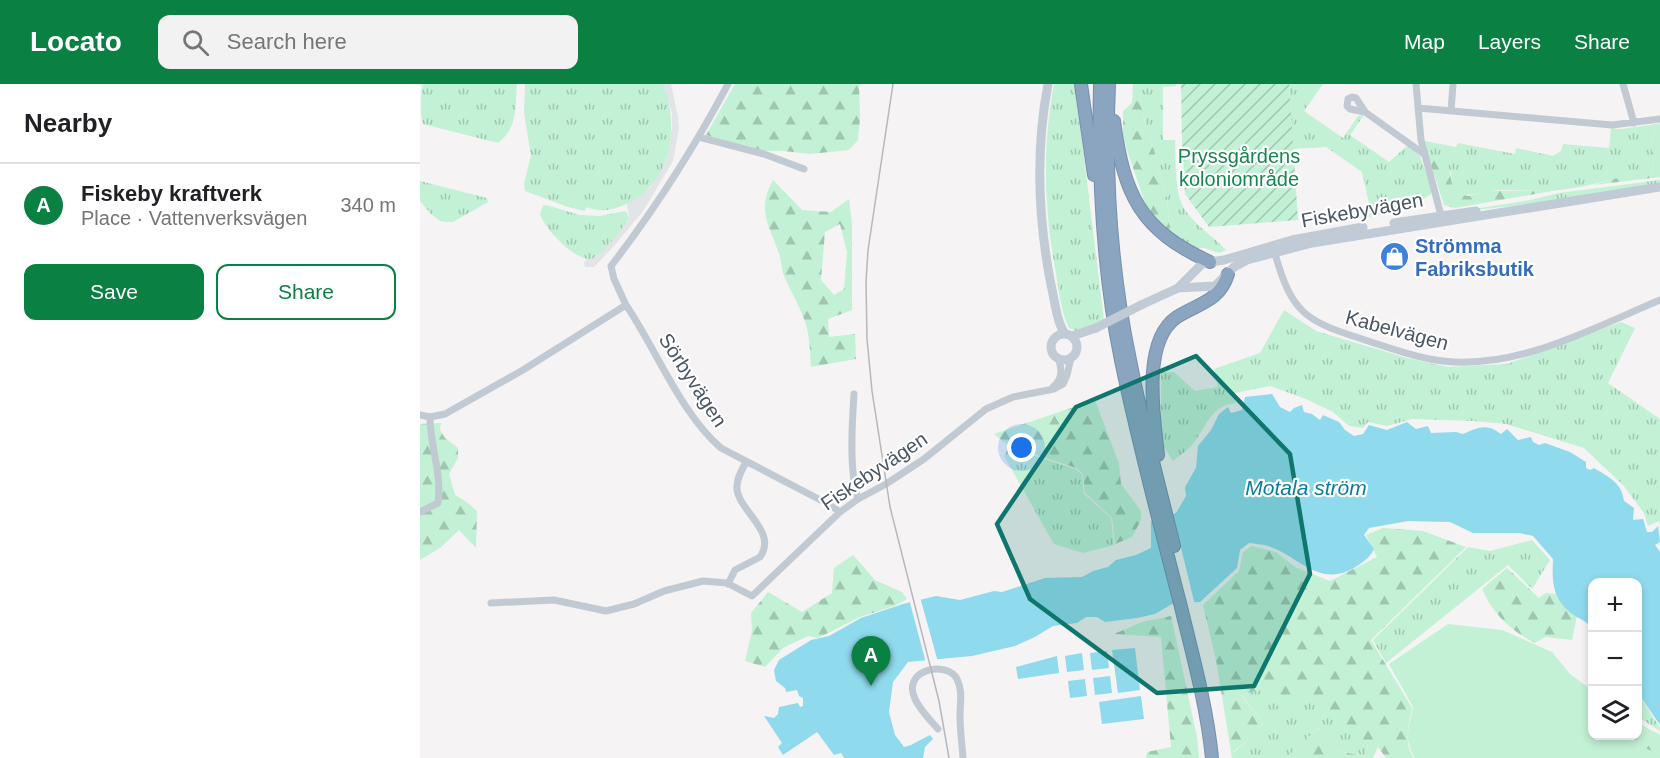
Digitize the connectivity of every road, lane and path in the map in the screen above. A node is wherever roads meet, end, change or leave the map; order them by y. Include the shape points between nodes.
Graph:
1 (728, 84) edge
2 (1048, 84) edge
3 (1081, 84) edge
4 (1100, 84) edge
5 (1110, 84) edge
6 (1416, 84) edge
7 (1453, 84) edge
8 (1623, 84) edge
9 (1418, 108) junction
10 (1451, 111) junction
11 (1365, 112) dead end
12 (1660, 119) edge
13 (1634, 123) junction
14 (699, 137) junction
15 (1424, 154) junction
16 (804, 169) dead end
17 (1660, 187) edge
18 (1102, 215) junction
19 (1442, 218) junction
20 (1274, 249) junction
21 (1211, 262) junction
22 (1222, 279) junction
23 (1178, 288) junction
24 (1660, 300) edge
25 (624, 307) junction
26 (1094, 329) junction
27 (1065, 335) junction
28 (1077, 346) junction
29 (1058, 358) junction
30 (1071, 358) junction
31 (1046, 391) junction
32 (854, 394) dead end
33 (420, 415) edge
34 (430, 417) junction
35 (746, 462) junction
36 (1157, 475) junction
37 (858, 500) junction
38 (1159, 500) junction
39 (420, 512) edge
40 (840, 513) junction
41 (728, 584) junction
42 (491, 603) dead end
43 (1188, 617) junction
44 (938, 729) dead end
45 (963, 758) edge
46 (1212, 758) edge
47 (1220, 758) edge

1 - 14 street, Sörbyvägen
2 - 27 street via 1040,143 1039,197 1044,246
3 - 18 highway
4 - 18 highway
5 - 21 highway via 1120,156 1137,204 1165,237
5 - 36 highway via 1109,174 1117,282 1129,359
6 - 9 street
7 - 10 street
8 - 13 street
9 - 10 street
9 - 15 street
10 - 13 street via 1612,125
11 - 15 street
12 - 13 street
14 - 16 street
14 - 25 street, Sörbyvägen via 611,266
15 - 19 street
17 - 19 street, Fiskebyvägen
18 - 38 highway via 1113,319
19 - 20 street, Fiskebyvägen via 1322,234
20 - 21 street, Fiskebyvägen
20 - 22 street, Fiskebyvägen via 1234,267
20 - 24 street, Kabelvägen via 1287,291 1313,321 1416,356 1443,361 1475,362 1522,355
21 - 22 street via 1220,270
21 - 23 street, Fiskebyvägen via 1200,264
22 - 23 street, Fiskebyvägen via 1209,287
22 - 36 highway via 1197,307 1171,322 1162,334 1152,391
23 - 26 street, Fiskebyvägen, bridge
25 - 34 street via 523,370 445,414
25 - 35 street, Sörbyvägen via 702,430 721,448
26 - 27 street, Fiskebyvägen
26 - 28 street, Fiskebyvägen
27 - 28 street
27 - 29 street via 1053,341 1051,347
28 - 30 street
29 - 30 street
29 - 31 street via 1060,379
30 - 31 street, Fiskebyvägen via 1063,384
31 - 37 street, Fiskebyvägen via 994,404 924,459
32 - 37 street
33 - 34 street
34 - 39 street via 440,506
35 - 40 street, Sörbyvägen
35 - 41 street via 737,492 763,534 765,545 760,557 735,570
36 - 38 highway
37 - 40 street, Fiskebyvägen
38 - 43 highway
40 - 41 street, Fiskebyvägen via 752,596
41 - 42 street, Fiskebyvägen via 703,581 679,586 606,611 554,600
43 - 46 highway
43 - 47 highway via 1210,694
44 - 45 street via 917,703 912,685 920,674 942,669 956,676 960,687

